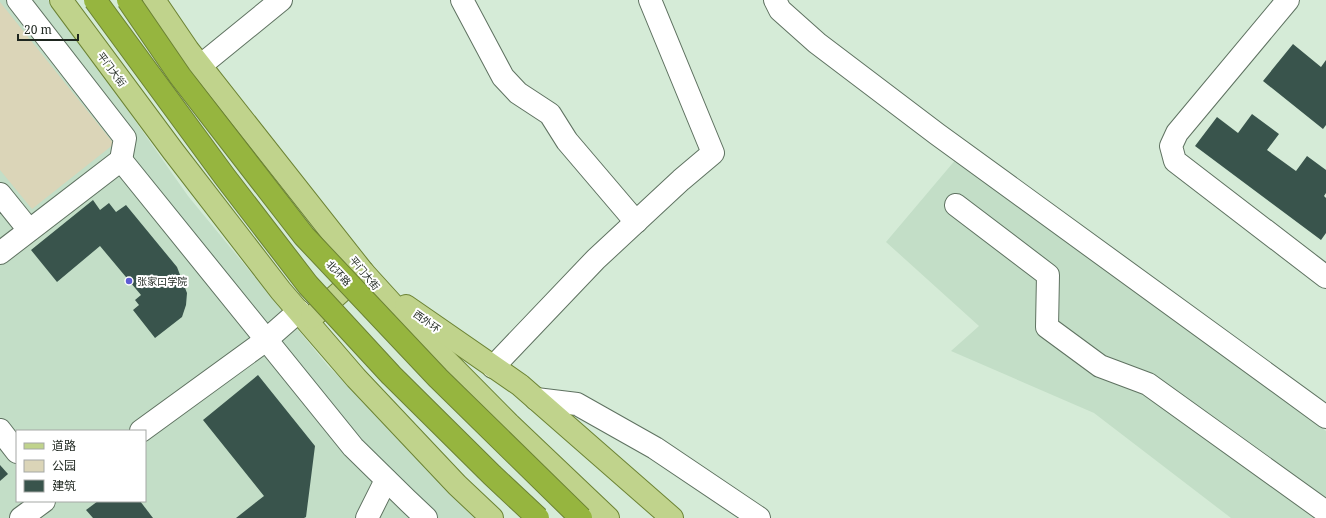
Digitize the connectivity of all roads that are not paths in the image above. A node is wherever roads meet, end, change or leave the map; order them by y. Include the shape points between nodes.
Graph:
1 (18, 0) edge
2 (61, 0) edge
3 (95, 0) edge
4 (128, 0) edge
5 (154, 0) edge
6 (281, 0) edge
7 (462, 0) edge
8 (650, 0) edge
9 (775, 0) edge
10 (1288, 0) edge
11 (200, 66) junction
12 (120, 160) junction
13 (0, 194) edge
14 (956, 205) dead end
15 (636, 222) junction
16 (29, 230) junction
17 (0, 253) edge
18 (363, 272) junction
19 (1326, 278) edge
20 (303, 316) junction
21 (266, 340) junction
22 (494, 367) junction
23 (536, 399) junction
24 (1326, 418) edge
25 (0, 430) edge
26 (142, 430) edge
27 (16, 451) edge
28 (386, 480) junction
29 (43, 502) edge
30 (1326, 512) edge
31 (21, 518) edge
32 (367, 518) edge
33 (426, 518) edge
34 (492, 518) edge
35 (538, 518) edge
36 (581, 518) edge
37 (608, 518) edge
38 (672, 518) edge
39 (759, 518) edge

1 - 12 street via 125,138
2 - 20 main road, 平门大街 via 173,151
3 - 35 highway, bridge via 308,284 391,375
4 - 36 highway, 北环路, bridge via 180,76 304,236 438,378
5 - 11 main road, 平门大街
6 - 11 street
7 - 15 street via 503,77 518,92 550,114 566,141
8 - 15 street via 713,153
9 - 24 street via 780,10 836,58
10 - 19 street via 1177,133 1171,146 1175,161
11 - 18 main road, 平门大街
12 - 16 street
12 - 21 street
13 - 16 street
14 - 30 street via 1048,276 1047,327 1100,366 1148,384
15 - 22 street via 596,259
16 - 17 street
18 - 20 main road
18 - 22 main road, 西外环 via 414,312
18 - 37 main road, 平门大街 via 412,327
20 - 21 street
20 - 34 main road, 平门大街 via 356,378 457,485
21 - 26 street
21 - 28 street via 353,447
22 - 23 main road, 西外环
23 - 38 main road, 西外环
23 - 39 street via 577,404 655,448
25 - 27 street
28 - 32 street
28 - 33 street
29 - 31 street

